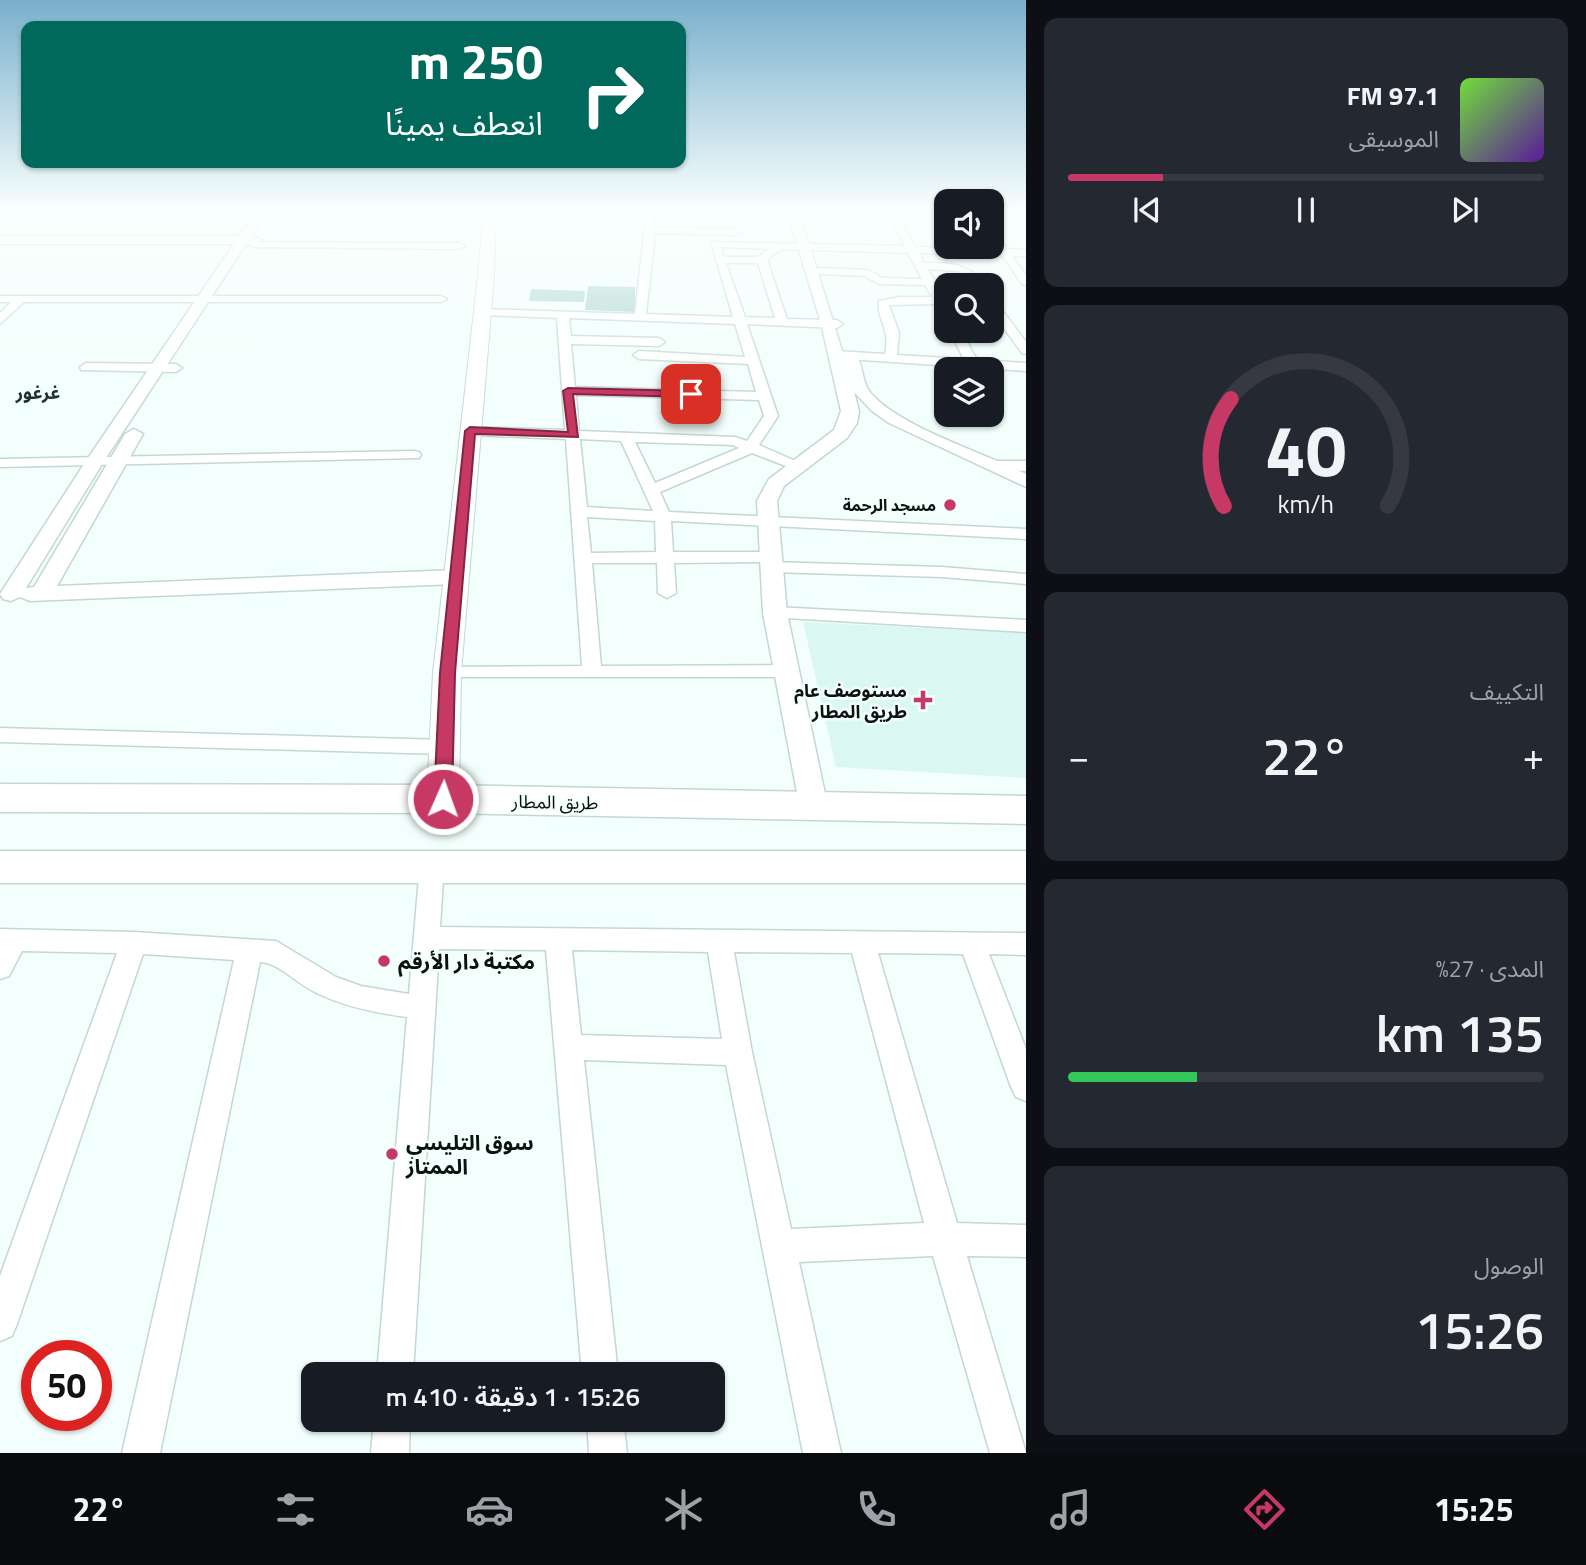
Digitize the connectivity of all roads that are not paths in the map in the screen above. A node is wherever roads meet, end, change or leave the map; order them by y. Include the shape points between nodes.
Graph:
1 (226, 276) edge
2 (485, 276) edge
3 (645, 276) edge
4 (726, 276) edge
5 (768, 276) edge
6 (816, 276) edge
7 (820, 276) edge
8 (872, 276) edge
9 (925, 276) edge
10 (928, 282) junction
11 (934, 292) edge
12 (211, 298) junction
13 (0, 299) edge
14 (22, 299) junction
15 (440, 299) dead end
16 (934, 301) edge
17 (482, 312) junction
18 (563, 315) junction
19 (640, 317) junction
20 (0, 320) edge
21 (741, 320) junction
22 (1004, 320) edge
23 (782, 321) junction
24 (832, 323) junction
25 (564, 340) junction
26 (667, 342) dead end
27 (1026, 350) edge
28 (639, 355) dead end
29 (843, 355) junction
30 (890, 359) junction
31 (754, 361) junction
32 (934, 362) edge
33 (1004, 366) edge
34 (86, 367) dead end
35 (1026, 367) edge
36 (167, 368) junction
37 (568, 391) junction
38 (765, 396) junction
39 (880, 408) junction
40 (146, 414) junction
41 (126, 415) junction
42 (848, 423) junction
43 (911, 425) junction
44 (470, 431) junction
45 (574, 435) junction
46 (626, 437) junction
47 (750, 447) junction
48 (414, 455) dead end
49 (95, 461) junction
50 (117, 461) junction
51 (0, 463) edge
52 (998, 466) junction
53 (1026, 466) edge
54 (801, 467) junction
55 (1026, 481) edge
56 (651, 490) junction
57 (580, 512) junction
58 (663, 516) junction
59 (767, 522) junction
60 (1026, 534) edge
61 (667, 557) junction
62 (583, 558) junction
63 (770, 562) junction
64 (456, 577) junction
65 (1026, 579) edge
66 (42, 593) junction
67 (667, 593) dead end
68 (5, 594) edge
69 (775, 613) junction
70 (1026, 625) edge
71 (788, 671) junction
72 (447, 673) junction
73 (592, 673) junction
74 (0, 735) edge
75 (445, 747) junction
76 (0, 798) edge
77 (443, 799) junction
78 (814, 808) junction
79 (1026, 810) edge
80 (432, 865) junction
81 (0, 867) edge
82 (1026, 867) edge
83 (426, 938) junction
84 (558, 939) junction
85 (8, 940) edge
86 (719, 940) junction
87 (862, 942) junction
88 (134, 943) junction
89 (972, 944) junction
90 (1026, 944) edge
91 (249, 950) junction
92 (0, 968) edge
93 (421, 1007) junction
94 (568, 1046) junction
95 (738, 1052) junction
96 (1026, 1087) edge
97 (945, 1239) junction
98 (1026, 1241) edge
99 (779, 1246) junction
100 (0, 1324) edge
101 (396, 1362) edge
102 (599, 1362) edge
103 (391, 1432) edge
104 (606, 1432) edge
105 (141, 1453) edge
106 (390, 1453) edge
107 (608, 1453) edge
108 (822, 1453) edge
109 (1009, 1453) edge

1 - 12 street
2 - 17 main road
3 - 19 street
4 - 21 street
5 - 23 street
6 - 24 street
7 - 24 street
8 - 10 street via 879,281
9 - 10 street
10 - 11 street
12 - 14 street
12 - 15 street
12 - 36 street
13 - 14 street
14 - 20 street
16 - 30 street via 883,303 894,326
17 - 18 street
17 - 44 main road
18 - 19 street
18 - 25 street
19 - 21 street
21 - 23 street
21 - 31 street
22 - 27 street
23 - 24 street
24 - 29 street
25 - 26 street
25 - 37 street
28 - 31 street
29 - 30 street
29 - 39 street via 859,388
29 - 42 street
30 - 32 street
31 - 38 street
33 - 35 street
34 - 36 street
36 - 40 street
36 - 41 street
37 - 38 street
37 - 45 street
38 - 47 street via 771,416
39 - 42 street via 876,414
39 - 43 street
40 - 41 street
40 - 50 street
41 - 49 street
42 - 43 street
42 - 54 street
43 - 52 street
44 - 45 street
44 - 64 main road
45 - 46 street
45 - 57 street
46 - 47 street via 735,442
46 - 56 street
47 - 54 street
47 - 56 street
48 - 50 street
49 - 50 street
49 - 51 street
49 - 68 street
50 - 66 street
52 - 53 street
52 - 55 street
54 - 59 street via 776,483 766,501
56 - 58 street
57 - 58 street
57 - 62 street
58 - 59 street
58 - 61 street
59 - 60 street
59 - 63 street
61 - 62 street
61 - 63 street
61 - 67 street
62 - 73 street
63 - 65 street
63 - 69 street
64 - 66 street
64 - 72 main road
66 - 68 street
69 - 70 street
69 - 71 street
71 - 73 street
71 - 78 street
72 - 73 street
72 - 75 main road
74 - 75 street
75 - 77 main road
76 - 77 highway, طريق المطار
77 - 78 highway, طريق المطار
78 - 79 highway, طريق المطار
80 - 81 highway
80 - 82 highway
80 - 83 street
83 - 84 street
83 - 93 street
84 - 86 street
84 - 94 street
85 - 88 street
85 - 92 street
86 - 87 street
86 - 95 street
87 - 89 street
87 - 97 street
88 - 91 street
88 - 100 street
89 - 90 street
89 - 96 street
91 - 93 street via 276,952 332,990 375,1002
91 - 105 street
93 - 101 street
94 - 95 street
94 - 102 street
95 - 99 street
97 - 98 street
97 - 99 street
97 - 109 street
99 - 108 street
103 - 106 street
104 - 107 street

